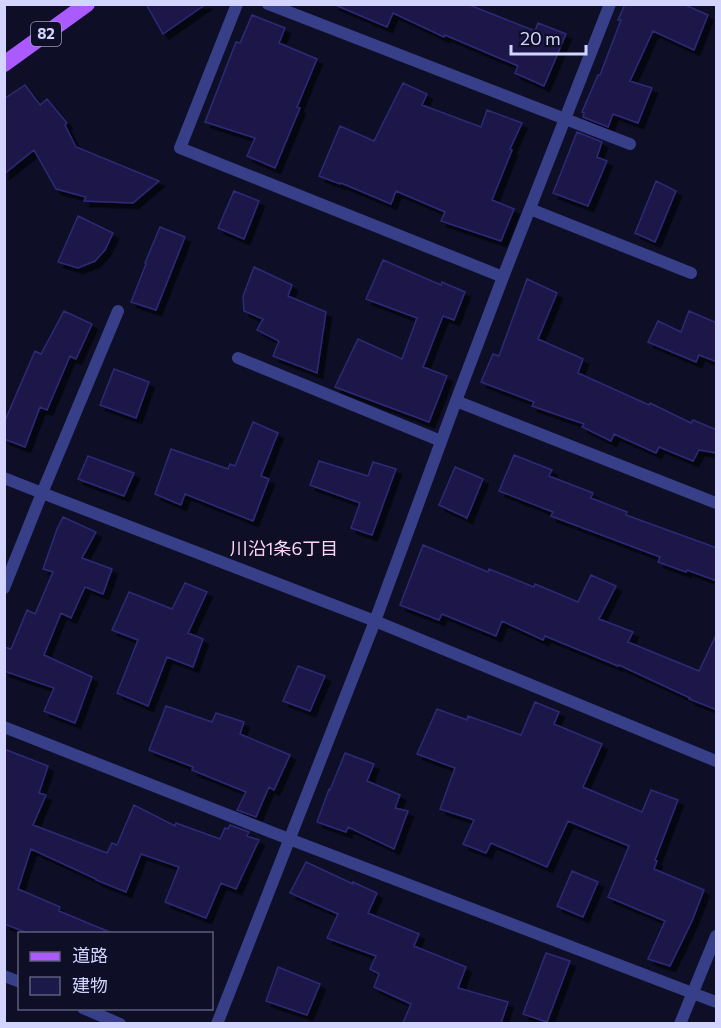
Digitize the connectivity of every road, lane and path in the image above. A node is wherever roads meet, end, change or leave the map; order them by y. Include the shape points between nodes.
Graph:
1 (87, 4) edge
2 (237, 4) edge
3 (268, 4) edge
4 (610, 4) edge
5 (4, 64) edge
6 (566, 119) junction
7 (630, 144) dead end
8 (530, 209) junction
9 (691, 273) dead end
10 (503, 277) junction
11 (118, 310) dead end
12 (238, 358) dead end
13 (456, 401) junction
14 (441, 441) junction
15 (4, 478) edge
16 (42, 493) junction
17 (717, 503) edge
18 (4, 588) edge
19 (375, 621) junction
20 (4, 727) edge
21 (717, 761) edge
22 (289, 839) junction
23 (717, 936) edge
24 (693, 993) junction
25 (717, 1002) edge
26 (88, 1010) edge
27 (120, 1023) edge
28 (217, 1023) edge
29 (680, 1023) edge

1 - 5 main road, 82
2 - 10 street via 180,148
3 - 6 street
4 - 6 street
6 - 7 street
6 - 8 street
8 - 9 street
8 - 10 street
10 - 13 street
11 - 16 street
12 - 14 street
13 - 14 street
13 - 17 street
14 - 19 street
15 - 16 street
16 - 18 street
16 - 19 street
19 - 21 street
19 - 22 street
20 - 22 street
22 - 24 street
22 - 28 street
23 - 24 street
24 - 25 street
24 - 29 street
26 - 27 street

